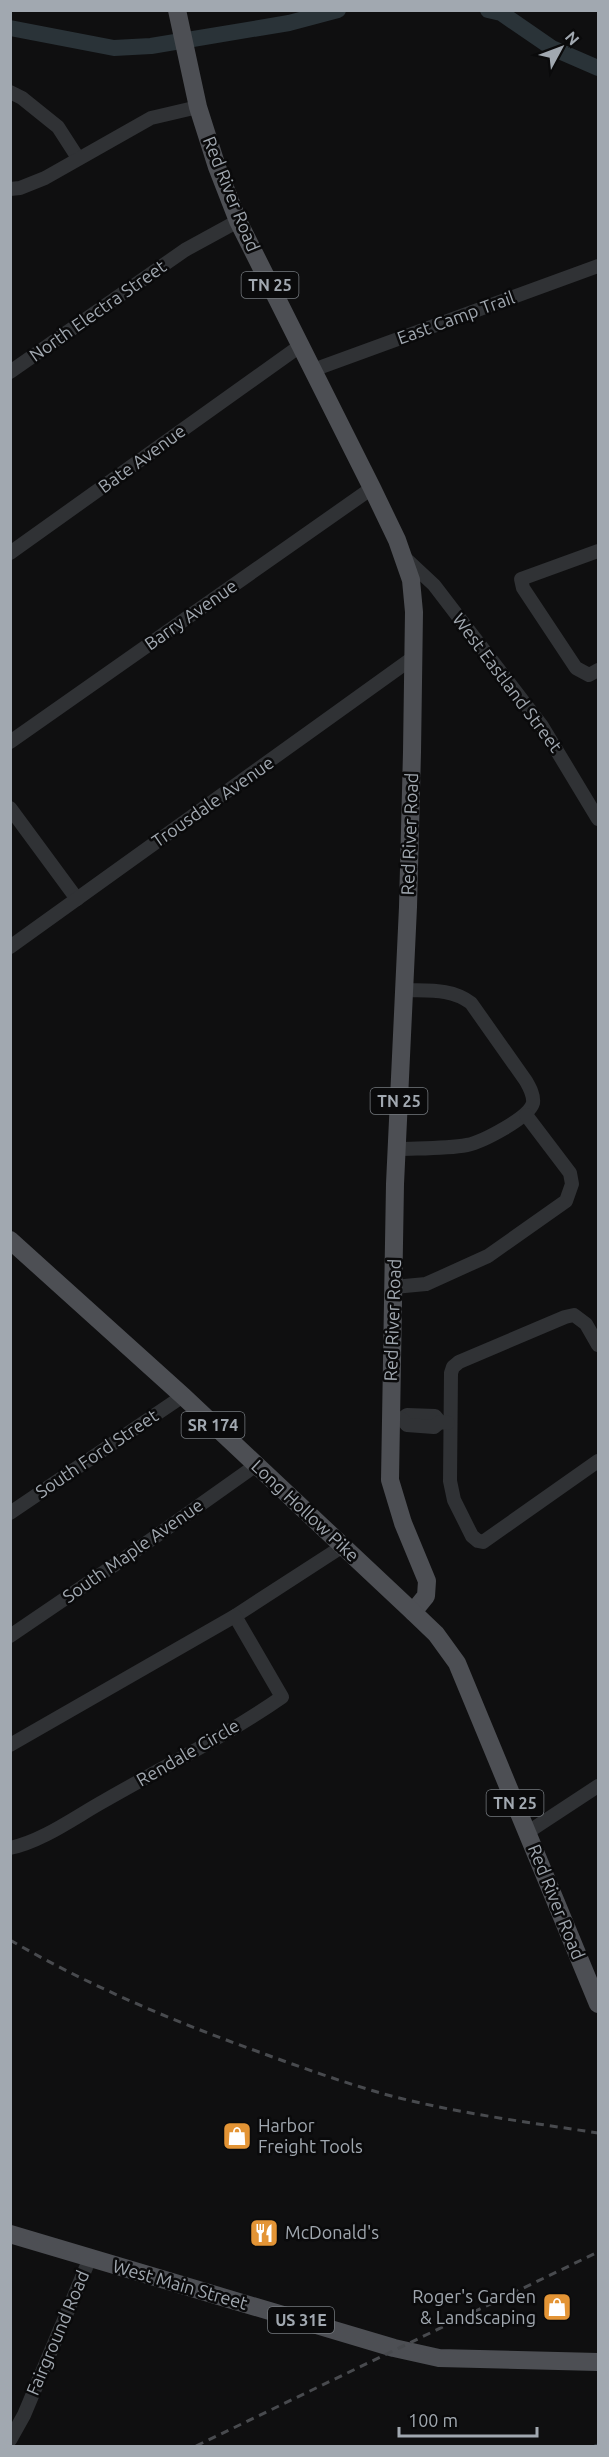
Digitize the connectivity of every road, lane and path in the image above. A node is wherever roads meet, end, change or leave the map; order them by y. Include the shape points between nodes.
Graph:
1 (178, 15) edge
2 (10, 92) edge
3 (198, 107) junction
4 (78, 158) junction
5 (10, 189) edge
6 (238, 220) junction
7 (598, 266) edge
8 (300, 346) junction
9 (313, 370) junction
10 (10, 372) edge
11 (372, 488) junction
12 (598, 551) edge
13 (10, 553) edge
14 (403, 556) junction
15 (411, 580) joint
16 (414, 657) junction
17 (598, 670) edge
18 (10, 742) edge
19 (10, 808) edge
20 (598, 815) edge
21 (77, 898) junction
22 (10, 947) edge
23 (404, 990) junction
24 (526, 1115) junction
25 (397, 1149) junction
26 (10, 1240) edge
27 (394, 1287) junction
28 (598, 1345) edge
29 (183, 1396) junction
30 (396, 1419) junction
31 (445, 1422) junction
32 (598, 1461) edge
33 (255, 1466) junction
34 (10, 1513) edge
35 (343, 1546) junction
36 (413, 1612) junction
37 (235, 1616) junction
38 (10, 1636) edge
39 (10, 1745) edge
40 (598, 1786) edge
41 (528, 1832) junction
42 (10, 1848) edge
43 (598, 2004) edge
44 (10, 2234) edge
45 (90, 2258) junction
46 (598, 2362) edge
47 (10, 2440) edge

1 - 3 main road, Red River Road / TN 25
2 - 4 street via 58,127
3 - 4 street via 151,118
3 - 6 main road, Red River Road / TN 25
4 - 5 street via 45,178
6 - 8 main road, Red River Road / TN 25
6 - 10 street, North Electra Street via 185,250
7 - 9 street, East Camp Trail
8 - 9 main road, Red River Road / TN 25
8 - 13 street, Bate Avenue
9 - 11 main road, Red River Road / TN 25
11 - 14 main road, West Eastland Street / TN 25
11 - 18 street, Barry Avenue
12 - 17 street via 521,579 523,588 576,668 589,675
14 - 15 main road, West Eastland Street / TN 25
14 - 20 street, West Eastland Street via 434,585 542,726
15 - 16 main road, Red River Road / TN 25
16 - 21 street, Trousdale Avenue
16 - 23 main road, Red River Road / TN 25
19 - 21 street
21 - 22 street, Trousdale Avenue
23 - 24 street via 444,991 459,994 471,1003 530,1088 532,1105
23 - 25 main road, Red River Road / TN 25
24 - 25 street via 468,1145
24 - 27 street via 570,1173 572,1184 566,1201 467,1267 426,1284
25 - 27 main road, Red River Road / TN 25
26 - 29 main road, Long Hollow Pike / SR 174
27 - 30 main road, Red River Road / TN 25
28 - 31 street via 586,1324 574,1315 459,1362 451,1374
29 - 33 main road, Long Hollow Pike / SR 174
29 - 34 street, South Ford Street
30 - 31 street via 407,1425 434,1427
30 - 36 main road, Red River Road / TN 25 via 390,1480 393,1496 427,1581 426,1596
31 - 32 street via 454,1500 478,1541 490,1538
33 - 35 main road, Long Hollow Pike / SR 174
33 - 38 street, South Maple Avenue
35 - 36 main road, Long Hollow Pike / SR 174
35 - 37 street
36 - 41 main road, Red River Road / TN 25 via 436,1634 457,1664
37 - 39 street
37 - 42 street, Rendale Circle via 282,1697 22,1846
40 - 41 street
41 - 43 main road, Red River Road / TN 25
44 - 45 main road, West Main Street / US 31E
45 - 46 main road, West Main Street / US 31E via 439,2358
45 - 47 street, Fairground Road

